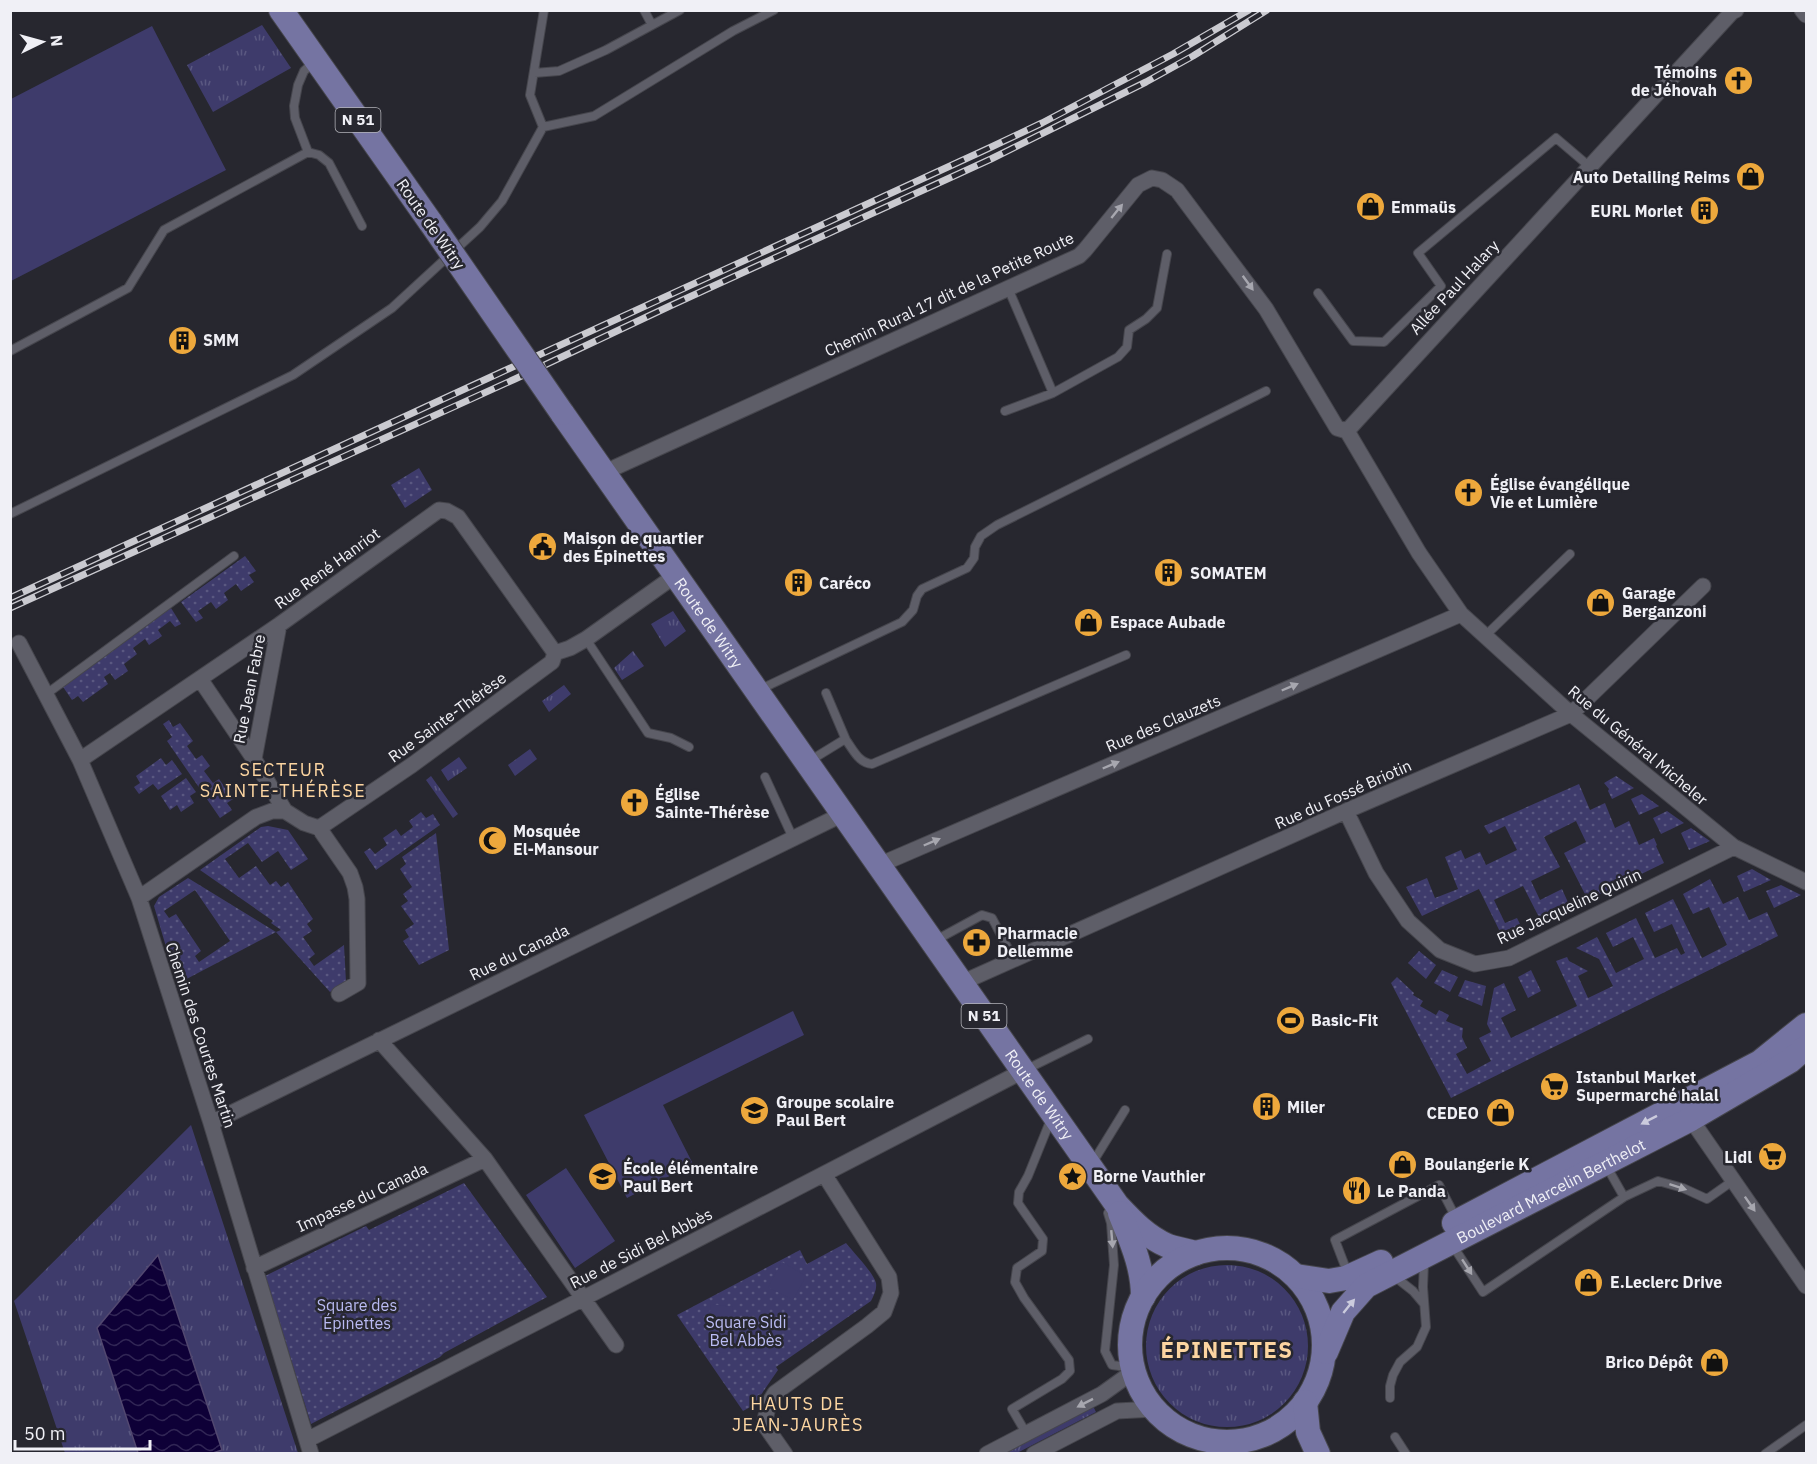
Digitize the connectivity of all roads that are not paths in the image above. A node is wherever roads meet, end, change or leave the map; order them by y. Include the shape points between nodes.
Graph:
1 (544, 10) edge
2 (645, 10) edge
3 (680, 10) edge
4 (774, 10) edge
5 (1736, 10) edge
6 (1802, 10) edge
7 (284, 13) edge
8 (1806, 15) edge
9 (652, 26) junction
10 (316, 60) junction
11 (534, 73) junction
12 (543, 127) junction
13 (308, 152) junction
14 (1590, 167) junction
15 (362, 226) dead end
16 (1167, 254) dead end
17 (1008, 288) junction
18 (1318, 293) dead end
19 (10, 351) edge
20 (1266, 391) dead end
21 (1053, 393) junction
22 (1005, 411) dead end
23 (1347, 431) junction
24 (605, 474) junction
25 (10, 514) edge
26 (1570, 554) dead end
27 (234, 556) dead end
28 (676, 575) junction
29 (1703, 586) dead end
30 (1461, 614) junction
31 (279, 625) junction
32 (1485, 636) junction
33 (586, 639) junction
34 (19, 643) dead end
35 (555, 653) junction
36 (1126, 655) dead end
37 (200, 679) junction
38 (757, 691) junction
39 (826, 693) dead end
40 (45, 694) junction
41 (1571, 714) junction
42 (846, 740) junction
43 (690, 747) dead end
44 (254, 759) junction
45 (80, 760) junction
46 (807, 762) junction
47 (765, 777) dead end
48 (285, 811) junction
49 (1346, 811) junction
50 (843, 814) junction
51 (319, 828) junction
52 (794, 838) junction
53 (1734, 847) junction
54 (879, 865) junction
55 (1806, 882) edge
56 (139, 898) junction
57 (932, 942) junction
58 (1014, 960) junction
59 (961, 983) junction
60 (339, 994) dead end
61 (1806, 1025) edge
62 (1088, 1039) dead end
63 (379, 1040) junction
64 (1806, 1047) edge
65 (1023, 1071) junction
66 (1125, 1110) dead end
67 (1688, 1110) junction
68 (1053, 1114) junction
69 (211, 1124) junction
70 (485, 1159) junction
71 (1605, 1163) junction
72 (824, 1174) junction
73 (1095, 1175) junction
74 (1734, 1180) junction
75 (1624, 1197) junction
76 (1117, 1205) junction
77 (1454, 1232) junction
78 (1426, 1251) junction
79 (1196, 1253) junction
80 (254, 1268) junction
81 (1383, 1269) junction
82 (1296, 1276) junction
83 (1349, 1277) junction
84 (1806, 1286) edge
85 (1143, 1297) junction
86 (584, 1298) junction
87 (1425, 1306) junction
88 (616, 1345) dead end
89 (1323, 1359) junction
90 (1134, 1369) junction
91 (1390, 1398) dead end
92 (1305, 1402) junction
93 (1155, 1409) junction
94 (1806, 1425) edge
95 (1026, 1433) junction
96 (1395, 1437) dead end
97 (1235, 1442) junction
98 (309, 1447) edge
99 (785, 1454) edge
100 (987, 1454) edge
101 (1034, 1454) edge
102 (1261, 1454) edge
103 (1318, 1454) edge
104 (1406, 1454) edge
105 (1765, 1454) edge

1 - 11 lane
2 - 9 lane
3 - 9 lane
4 - 12 lane via 594,116
5 - 14 street, Allée Paul Halary
6 - 8 street
7 - 10 main road, Route de Witry / N 51
9 - 11 lane via 559,71
10 - 13 lane via 304,70 294,106
10 - 24 main road, Route de Witry / N 51, bridge
11 - 12 lane via 531,95
12 - 25 lane via 502,201 480,227 393,308 293,375
13 - 15 lane via 329,163
13 - 19 lane via 164,230 128,288
14 - 18 lane via 1556,138 1418,253 1441,286 1384,342 1353,340
14 - 23 street, Allée Paul Halary
16 - 21 lane via 1157,308 1128,330 1127,347 1118,357
17 - 21 lane
17 -> 23 street, Chemin Rural 17 dit de la Petite Route via 1079,256 1138,185 1152,178 1162,180 1177,189 1219,244 1266,309 1336,428
17 - 24 street, Chemin Rural 17 dit de la Petite Route
20 - 38 lane via 997,525 981,536 967,568 922,588 913,610 902,622
21 - 22 lane
23 - 30 street via 1419,553
24 - 28 main road, Route de Witry / N 51
26 - 32 lane
27 - 40 lane
28 - 33 street, Rue Sainte-Thérèse
28 - 38 main road, Route de Witry / N 51
29 - 41 street, Rue du Fossé Briotin
30 - 32 street, Rue du Général Micheler
54 -> 30 street, Rue des Clauzets
31 - 35 street, Rue René Hanriot via 439,510 458,517
31 - 37 street, Rue René Hanriot
31 - 44 street, Rue Jean Fabre
32 - 41 street, Rue du Général Micheler
33 - 35 street, Rue Sainte-Thérèse
33 - 43 lane via 648,733
34 - 40 street, Chemin des Courtes Martin
35 - 51 street, Rue Sainte-Thérèse via 552,662
36 - 42 lane via 873,764 860,760
37 - 44 street, Rue Jean Fabre
37 - 45 street, Rue René Hanriot
38 - 46 main road, Route de Witry / N 51
39 - 42 lane
40 - 45 street, Chemin des Courtes Martin
41 - 49 street, Rue du Fossé Briotin
41 - 53 street, Rue du Général Micheler
42 - 46 lane
44 - 48 street, Rue Jean Fabre
45 - 56 street, Chemin des Courtes Martin
46 - 50 main road, Route de Witry / N 51
47 - 52 lane
48 - 51 street
48 - 56 street via 256,817
49 - 53 street, Rue Jacqueline Quirin via 1376,873 1408,921 1440,950 1475,964 1509,957
49 - 58 street, Rue du Fossé Briotin
50 - 52 street, Rue du Canada
50 - 54 main road, Route de Witry / N 51
51 - 60 street via 350,873 357,899 358,983
52 - 63 street, Rue du Canada
53 - 55 street, Rue du Général Micheler
54 - 57 main road, Route de Witry / N 51
56 - 69 street, Chemin des Courtes Martin
57 - 58 lane via 982,915 992,918
57 - 59 main road, Route de Witry / N 51
58 - 59 street, Rue du Fossé Briotin
59 - 65 main road, Route de Witry / N 51
61 - 67 main road, Boulevard Marcelin Berthelot via 1760,1062
62 - 65 lane
63 - 69 street, Rue du Canada
63 - 70 street
64 - 67 main road, Boulevard Marcelin Berthelot via 1790,1061
65 - 68 main road, Route de Witry / N 51
65 - 72 street, Rue de Sidi Bel Abbès
66 - 73 lane
67 - 71 main road, Boulevard Marcelin Berthelot
67 - 74 street
67 -> 77 main road, Boulevard Marcelin Berthelot
68 - 73 main road, Route de Witry / N 51
68 - 95 lane via 1019,1192 1018,1203 1043,1239 1042,1251 1017,1268 1015,1282 1069,1360 1070,1371 1012,1409
69 - 80 street, Chemin des Courtes Martin
70 - 80 street, Impasse du Canada
70 - 86 street
71 - 75 lane
71 - 77 main road, Boulevard Marcelin Berthelot
72 - 86 street, Rue de Sidi Bel Abbès
72 - 99 street via 889,1277 891,1293 884,1312 775,1393 764,1424
73 - 76 main road, Route de Witry / N 51
73 -> 90 lane via 1111,1223 1114,1265 1105,1351 1112,1365
75 -> 74 lane via 1658,1181 1707,1199
74 -> 84 street
77 -> 75 lane via 1483,1292
76 - 79 main road, Route de Witry / N 51 via 1154,1239
76 - 85 main road, Route de Witry / N 51 via 1141,1267
77 - 78 main road, Boulevard Marcelin Berthelot
77 - 81 main road, Boulevard Marcelin Berthelot
77 - 83 lane via 1438,1185 1335,1240
78 - 81 main road, Boulevard Marcelin Berthelot
78 - 87 lane
79 - 82 main road via 1246,1250 1276,1261
79 - 85 main road via 1164,1272
80 - 98 street, Chemin des Courtes Martin
81 - 83 main road, Boulevard Marcelin Berthelot
81 - 87 lane via 1413,1291
89 -> 81 main road, Boulevard Marcelin Berthelot via 1343,1312
82 - 83 main road, Boulevard Marcelin Berthelot via 1329,1281
82 - 89 main road via 1318,1312
85 - 90 main road via 1131,1334
86 - 88 street
86 - 98 street, Rue de Sidi Bel Abbès
87 - 91 lane via 1426,1327 1417,1347 1400,1362 1393,1375
89 - 92 main road
90 - 93 main road via 1142,1391
90 -> 95 street via 1102,1394
92 - 97 main road via 1290,1419 1271,1431
92 - 103 main road via 1308,1432
93 - 97 main road via 1191,1435
93 - 101 street via 1118,1411
94 - 105 lane
95 - 100 street
96 - 104 lane
97 - 102 main road

